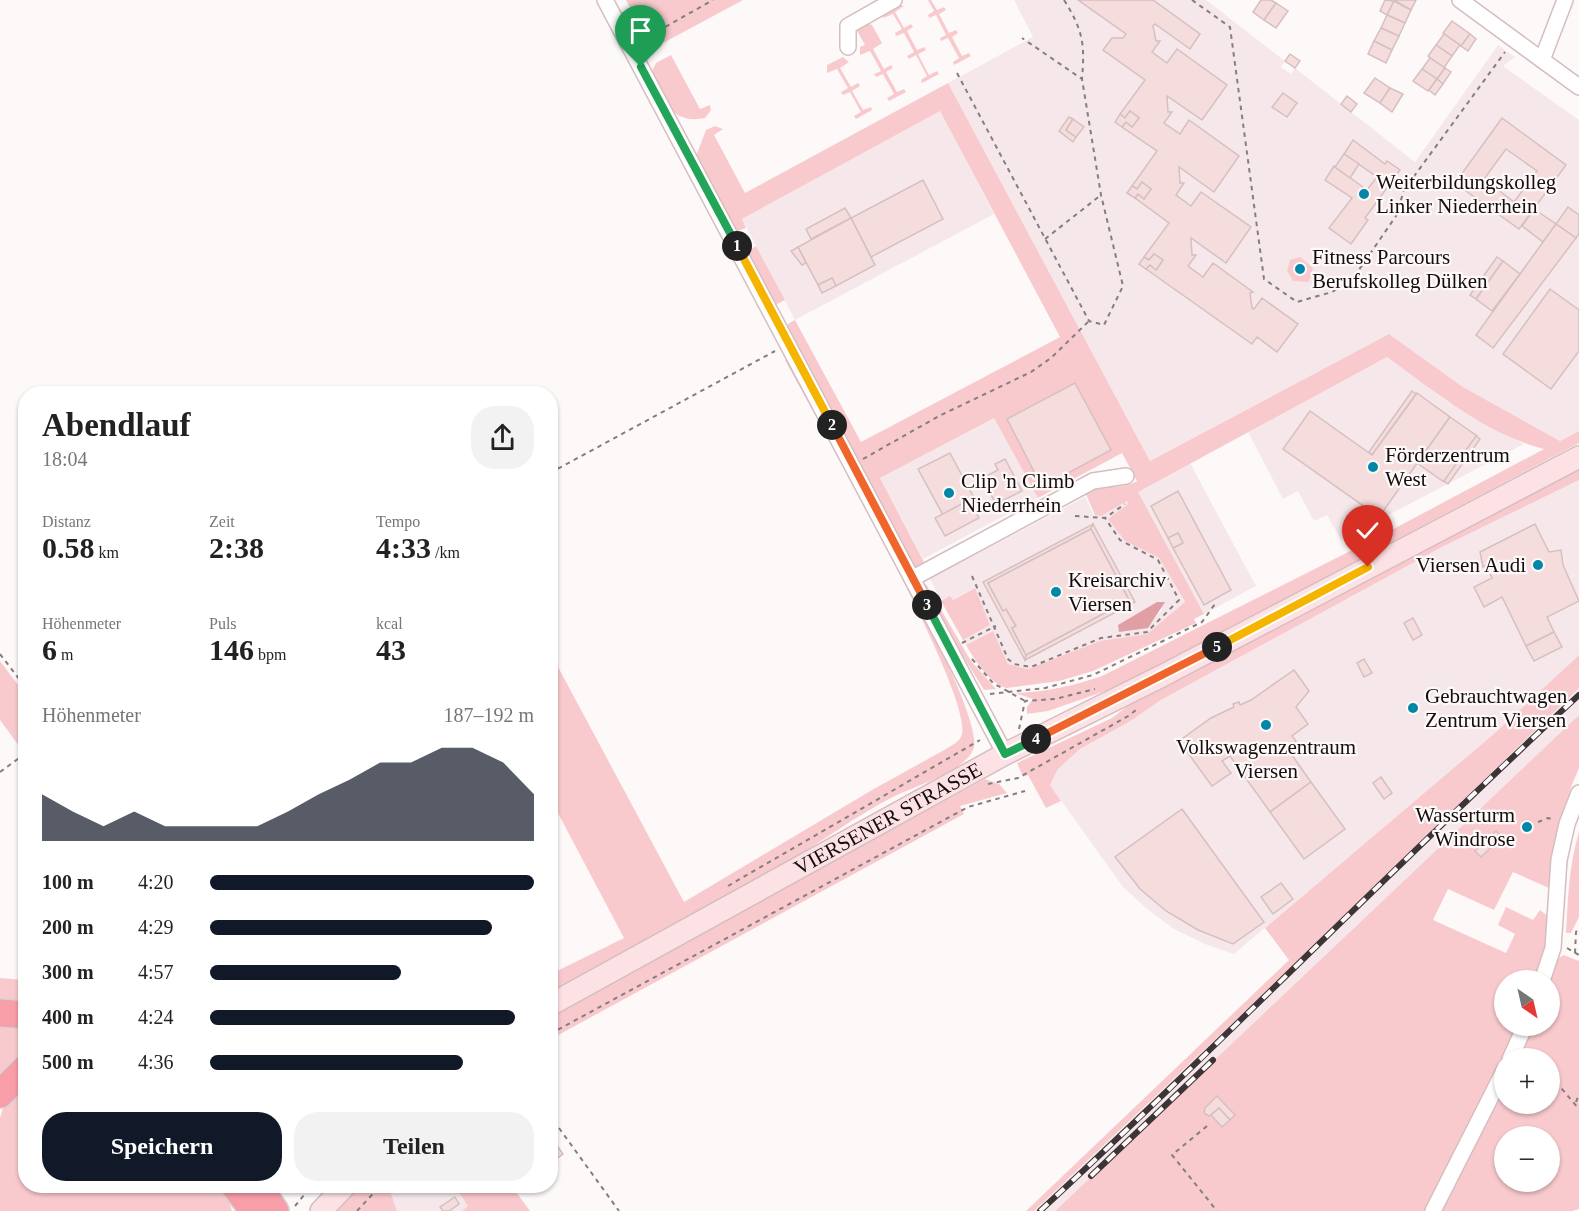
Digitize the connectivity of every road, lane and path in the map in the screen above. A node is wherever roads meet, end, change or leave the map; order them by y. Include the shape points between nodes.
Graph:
1 (605, 0) edge
2 (713, 0) edge
3 (894, 0) edge
4 (1064, 0) edge
5 (1192, 0) edge
6 (1460, 0) edge
7 (1565, 0) edge
8 (1022, 38) dead end
9 (1515, 41) junction
10 (630, 46) junction
11 (848, 47) dead end
12 (1542, 60) junction
13 (957, 73) dead end
14 (1082, 79) junction
15 (1579, 87) edge
16 (1101, 195) junction
17 (1045, 239) junction
18 (1089, 321) junction
19 (789, 343) junction
20 (1579, 457) edge
21 (853, 464) junction
22 (558, 469) edge
23 (1126, 476) dead end
24 (1125, 504) dead end
25 (1074, 516) dead end
26 (1105, 518) junction
27 (972, 576) dead end
28 (913, 578) junction
29 (1215, 604) dead end
30 (996, 626) junction
31 (962, 643) dead end
32 (0, 654) edge
33 (18, 678) edge
34 (976, 698) junction
35 (1005, 754) junction
36 (18, 759) edge
37 (0, 772) edge
38 (1025, 791) dead end
39 (1579, 793) edge
40 (1579, 927) edge
41 (1564, 946) dead end
42 (1577, 954) edge
43 (1546, 970) edge
44 (558, 1001) edge
45 (0, 1013) edge
46 (18, 1014) edge
47 (558, 1030) edge
48 (18, 1076) edge
49 (1560, 1086) edge
50 (1494, 1091) edge
51 (0, 1094) edge
52 (1579, 1094) edge
53 (1576, 1103) junction
54 (1579, 1109) edge
55 (1207, 1126) dead end
56 (559, 1128) dead end
57 (234, 1193) edge
58 (239, 1193) edge
59 (263, 1193) edge
60 (304, 1193) edge
61 (338, 1193) edge
62 (374, 1193) edge
63 (238, 1211) edge
64 (254, 1211) edge
65 (275, 1211) edge
66 (291, 1211) edge
67 (321, 1211) edge
68 (357, 1211) edge
69 (619, 1211) edge
70 (1217, 1211) edge
71 (1433, 1211) edge

1 - 10 street
2 - 10 path
3 - 11 street via 848,26
4 - 14 path via 1080,27 1085,48
5 - 9 path via 1230,27 1264,279 1297,302 1332,292 1352,280 1396,216 1404,190
6 - 9 street
7 - 12 street
8 - 14 path
9 - 12 street
10 - 19 street
12 - 15 street
13 - 17 path
14 - 16 path
16 - 17 path
16 - 18 path via 1123,286 1104,325
17 - 18 path
18 - 21 path via 1031,372 939,416
19 - 21 street
19 - 22 path
20 - 35 main road, VIERSENER STRASSE
21 - 28 street
23 - 28 street via 1093,481
24 - 26 path
25 - 26 path
26 - 30 path via 1120,540 1158,560 1179,600 1147,632 1101,638 1028,668 1008,659
27 - 30 path
28 - 34 street
29 - 34 path via 1202,622 1093,675 1045,688 994,692
30 - 31 path
32 - 33 path
34 - 35 street
35 - 44 main road, VIERSENER STRASSE
36 - 37 path
38 - 47 path via 968,807
39 - 43 street via 1558,860 1553,948
40 - 42 path
41 - 42 path
45 - 46 highway
48 - 51 highway
49 - 53 path
50 - 71 street
52 - 53 path
53 - 54 path
55 - 70 path via 1172,1155
56 - 69 path
57 - 63 highway
58 - 64 highway
59 - 65 highway
60 - 66 path
61 - 67 main road
62 - 68 path

